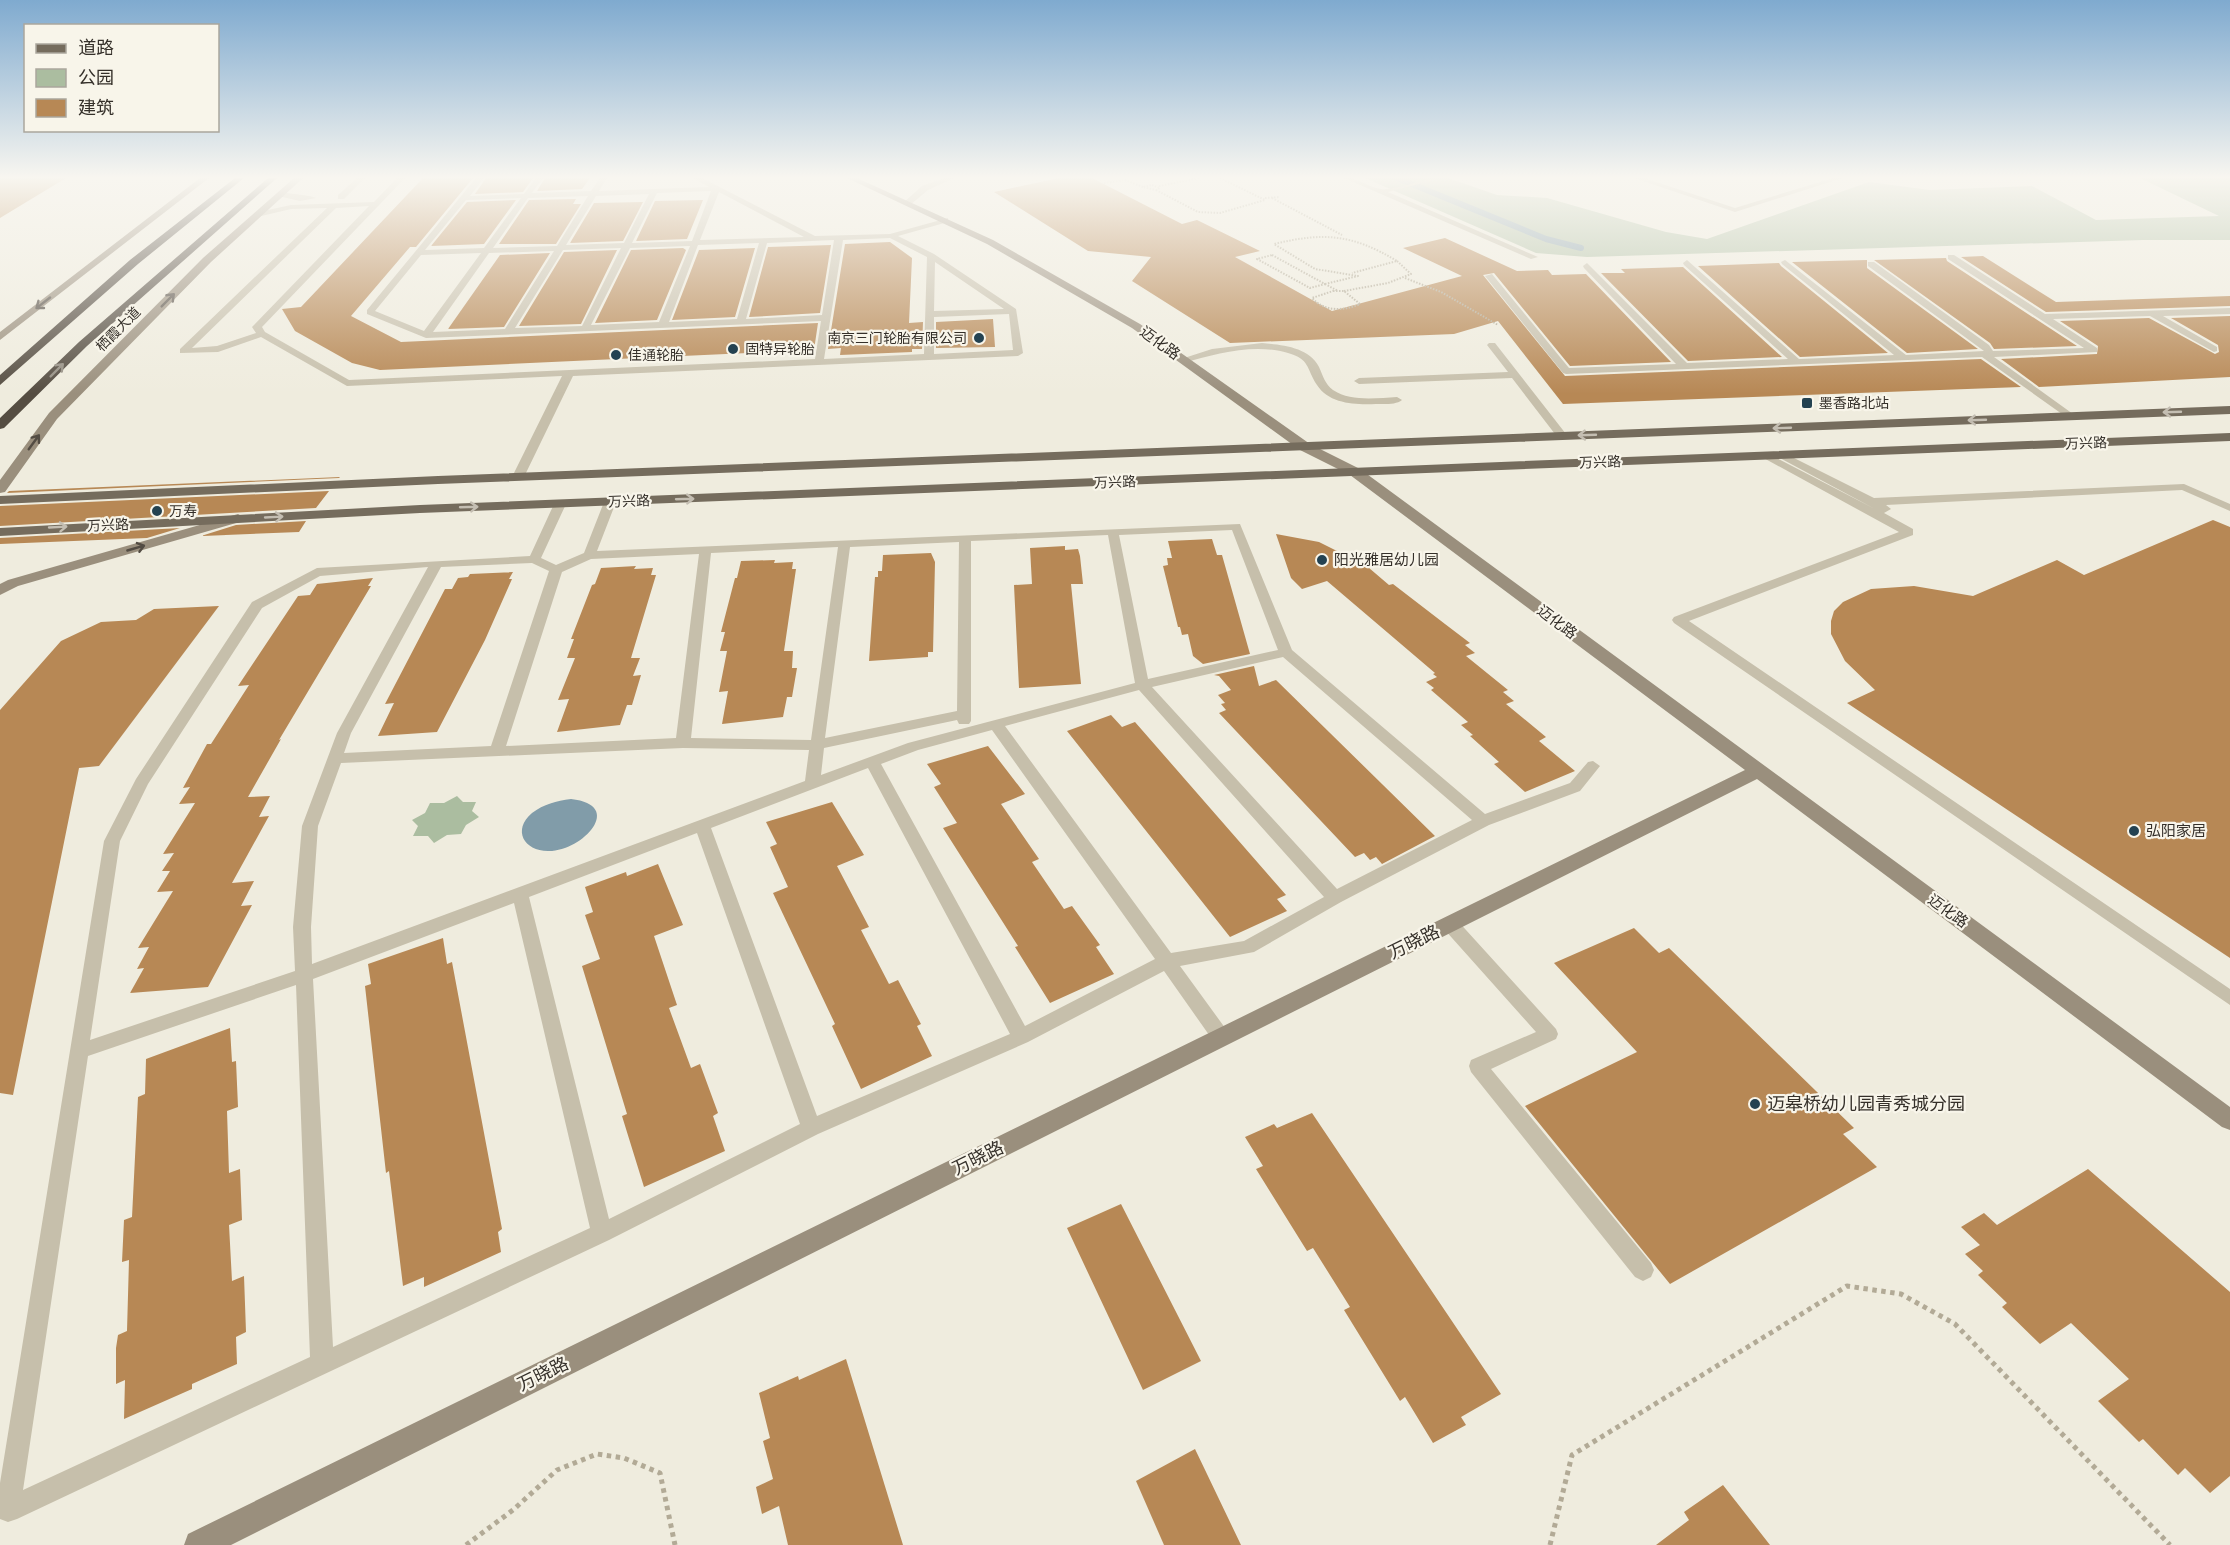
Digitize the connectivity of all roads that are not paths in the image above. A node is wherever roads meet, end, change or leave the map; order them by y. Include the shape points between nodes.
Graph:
1 (113, 250) edge
2 (149, 250) edge
3 (190, 250) edge
4 (218, 250) edge
5 (287, 250) edge
6 (331, 250) edge
7 (420, 250) edge
8 (485, 250) edge
9 (487, 250) edge
10 (560, 250) edge
11 (624, 250) edge
12 (692, 250) edge
13 (761, 250) edge
14 (837, 250) edge
15 (919, 250) edge
16 (1004, 250) edge
17 (1518, 250) edge
18 (418, 253) junction
19 (931, 256) junction
20 (1534, 257) dead end
21 (1951, 257) dead end
22 (1785, 262) dead end
23 (1687, 263) dead end
24 (1871, 264) dead end
25 (1587, 266) dead end
26 (1489, 276) dead end
27 (1013, 311) junction
28 (2230, 311) edge
29 (930, 314) junction
30 (2153, 314) junction
31 (2044, 317) junction
32 (826, 318) junction
33 (741, 322) junction
34 (663, 325) junction
35 (585, 328) junction
36 (508, 332) junction
37 (262, 334) junction
38 (426, 335) junction
39 (0, 337) edge
40 (1492, 345) road end
41 (2214, 349) dead end
42 (1985, 355) junction
43 (929, 357) junction
44 (1904, 358) junction
45 (1183, 360) junction
46 (819, 362) junction
47 (1797, 362) junction
48 (1684, 366) junction
49 (569, 373) junction
50 (1514, 375) junction
51 (0, 381) edge
52 (1359, 381) dead end
53 (1397, 400) dead end
54 (2230, 410) edge
55 (2069, 416) junction
56 (0, 426) edge
57 (1562, 436) junction
58 (2230, 437) edge
59 (1305, 447) junction
60 (1782, 455) junction
61 (1765, 456) junction
62 (1355, 472) junction
63 (518, 477) junction
64 (0, 489) edge
65 (0, 501) edge
66 (610, 502) junction
67 (560, 504) junction
68 (1873, 508) junction
69 (2230, 508) edge
70 (238, 518) junction
71 (0, 532) edge
72 (1113, 532) junction
73 (965, 538) junction
74 (844, 544) junction
75 (705, 550) junction
76 (589, 555) junction
77 (534, 559) junction
78 (437, 563) junction
79 (556, 570) junction
80 (0, 590) edge
81 (1286, 652) junction
82 (1142, 685) junction
83 (964, 714) junction
84 (995, 723) junction
85 (964, 732) junction
86 (683, 743) junction
87 (816, 745) junction
88 (497, 751) junction
89 (335, 758) junction
90 (872, 761) junction
91 (1593, 766) dead end
92 (1758, 771) junction
93 (812, 784) junction
94 (1483, 821) junction
95 (702, 825) junction
96 (520, 894) junction
97 (1335, 898) junction
98 (1450, 924) junction
99 (1167, 961) junction
100 (306, 974) junction
101 (2230, 998) edge
102 (1021, 1037) junction
103 (1221, 1037) junction
104 (80, 1051) junction
105 (2230, 1120) edge
106 (811, 1128) junction
107 (602, 1233) junction
108 (1643, 1270) dead end
109 (322, 1363) junction
110 (199, 1545) edge

1 -> 39 street
2 - 51 highway
56 -> 3 highway, 栖霞大道 via 83,344
64 -> 4 street, 栖霞大道 via 53,416
5 - 37 lane via 183,351 218,350
6 - 37 lane via 257,327
7 - 18 lane
8 - 18 lane
9 - 38 lane
10 - 36 lane
11 - 35 lane
12 - 34 lane
13 - 33 lane
14 - 32 lane
15 - 19 lane
16 - 45 street, 迈化路 via 1136,326
17 - 20 lane
18 - 38 lane via 370,312
19 - 27 lane
19 - 29 lane
21 - 31 lane
22 - 44 lane
23 - 47 lane
24 - 42 lane via 1986,347 1989,352
25 - 48 lane
26 - 48 lane via 1566,371
27 - 29 lane
27 - 43 lane via 1017,353
28 - 30 lane
29 - 43 lane
30 - 31 lane
30 - 41 lane
31 - 42 lane via 2094,350
32 - 33 lane
32 - 46 lane
33 - 34 lane
34 - 35 lane
35 - 36 lane
36 - 38 lane
37 - 49 lane via 348,383
40 - 50 lane
42 - 44 lane
42 - 55 lane
43 - 46 lane
44 - 47 lane
45 - 53 lane via 1220,348 1280,349 1311,362 1324,387 1337,395 1359,400
45 - 59 street, 迈化路
46 - 49 lane
47 - 48 lane
49 - 63 lane
50 - 52 lane
50 - 57 lane
54 -> 55 main road, 万兴路
55 -> 57 main road, 万兴路
57 - 59 main road, 万兴路
58 - 60 main road, 万兴路
59 - 62 street, 迈化路
59 - 63 main road, 万兴路
60 - 61 main road, 万兴路
60 - 68 lane
61 - 62 main road, 万兴路
61 - 68 lane
66 -> 62 main road, 万兴路
62 - 92 street, 迈化路
63 - 65 main road, 万兴路
66 - 67 main road, 万兴路
66 - 76 lane
70 -> 67 main road, 万兴路
67 - 77 lane
68 - 69 lane via 2184,487
68 - 101 lane via 1909,532 1679,620
71 -> 70 main road, 万兴路
80 -> 70 street
72 - 73 lane
72 - 81 lane via 1236,526
72 - 82 lane
73 - 74 lane
73 - 83 lane
74 - 75 lane
74 - 87 lane
75 - 76 lane
75 - 86 lane
76 - 79 lane
77 - 78 lane
77 - 79 lane
78 - 89 lane via 344,733
78 - 104 lane via 318,572 257,605 141,783 112,842
79 - 88 lane
81 - 82 lane
81 - 94 lane
82 - 84 lane
82 - 97 lane
83 - 85 lane
83 - 87 lane
84 - 85 lane
84 - 99 lane
85 - 90 lane
86 - 87 lane
86 - 88 lane
87 - 93 lane
88 - 89 lane
89 - 100 lane via 310,826 303,927
90 - 93 lane
90 - 102 lane
91 - 94 lane via 1575,787
92 - 98 street, 万晓路
92 - 105 street, 迈化路
93 - 95 lane
94 - 97 lane
95 - 96 lane
95 - 106 lane
96 - 100 lane
96 - 107 lane
97 - 99 lane via 1248,947
98 - 103 street, 万晓路
98 - 108 lane via 1549,1034 1478,1066
99 - 102 lane
99 - 103 lane
100 - 104 lane
100 - 109 lane
102 - 106 lane
103 - 110 street, 万晓路
104 - 109 lane via 8,1510
106 - 107 lane
107 - 109 lane

